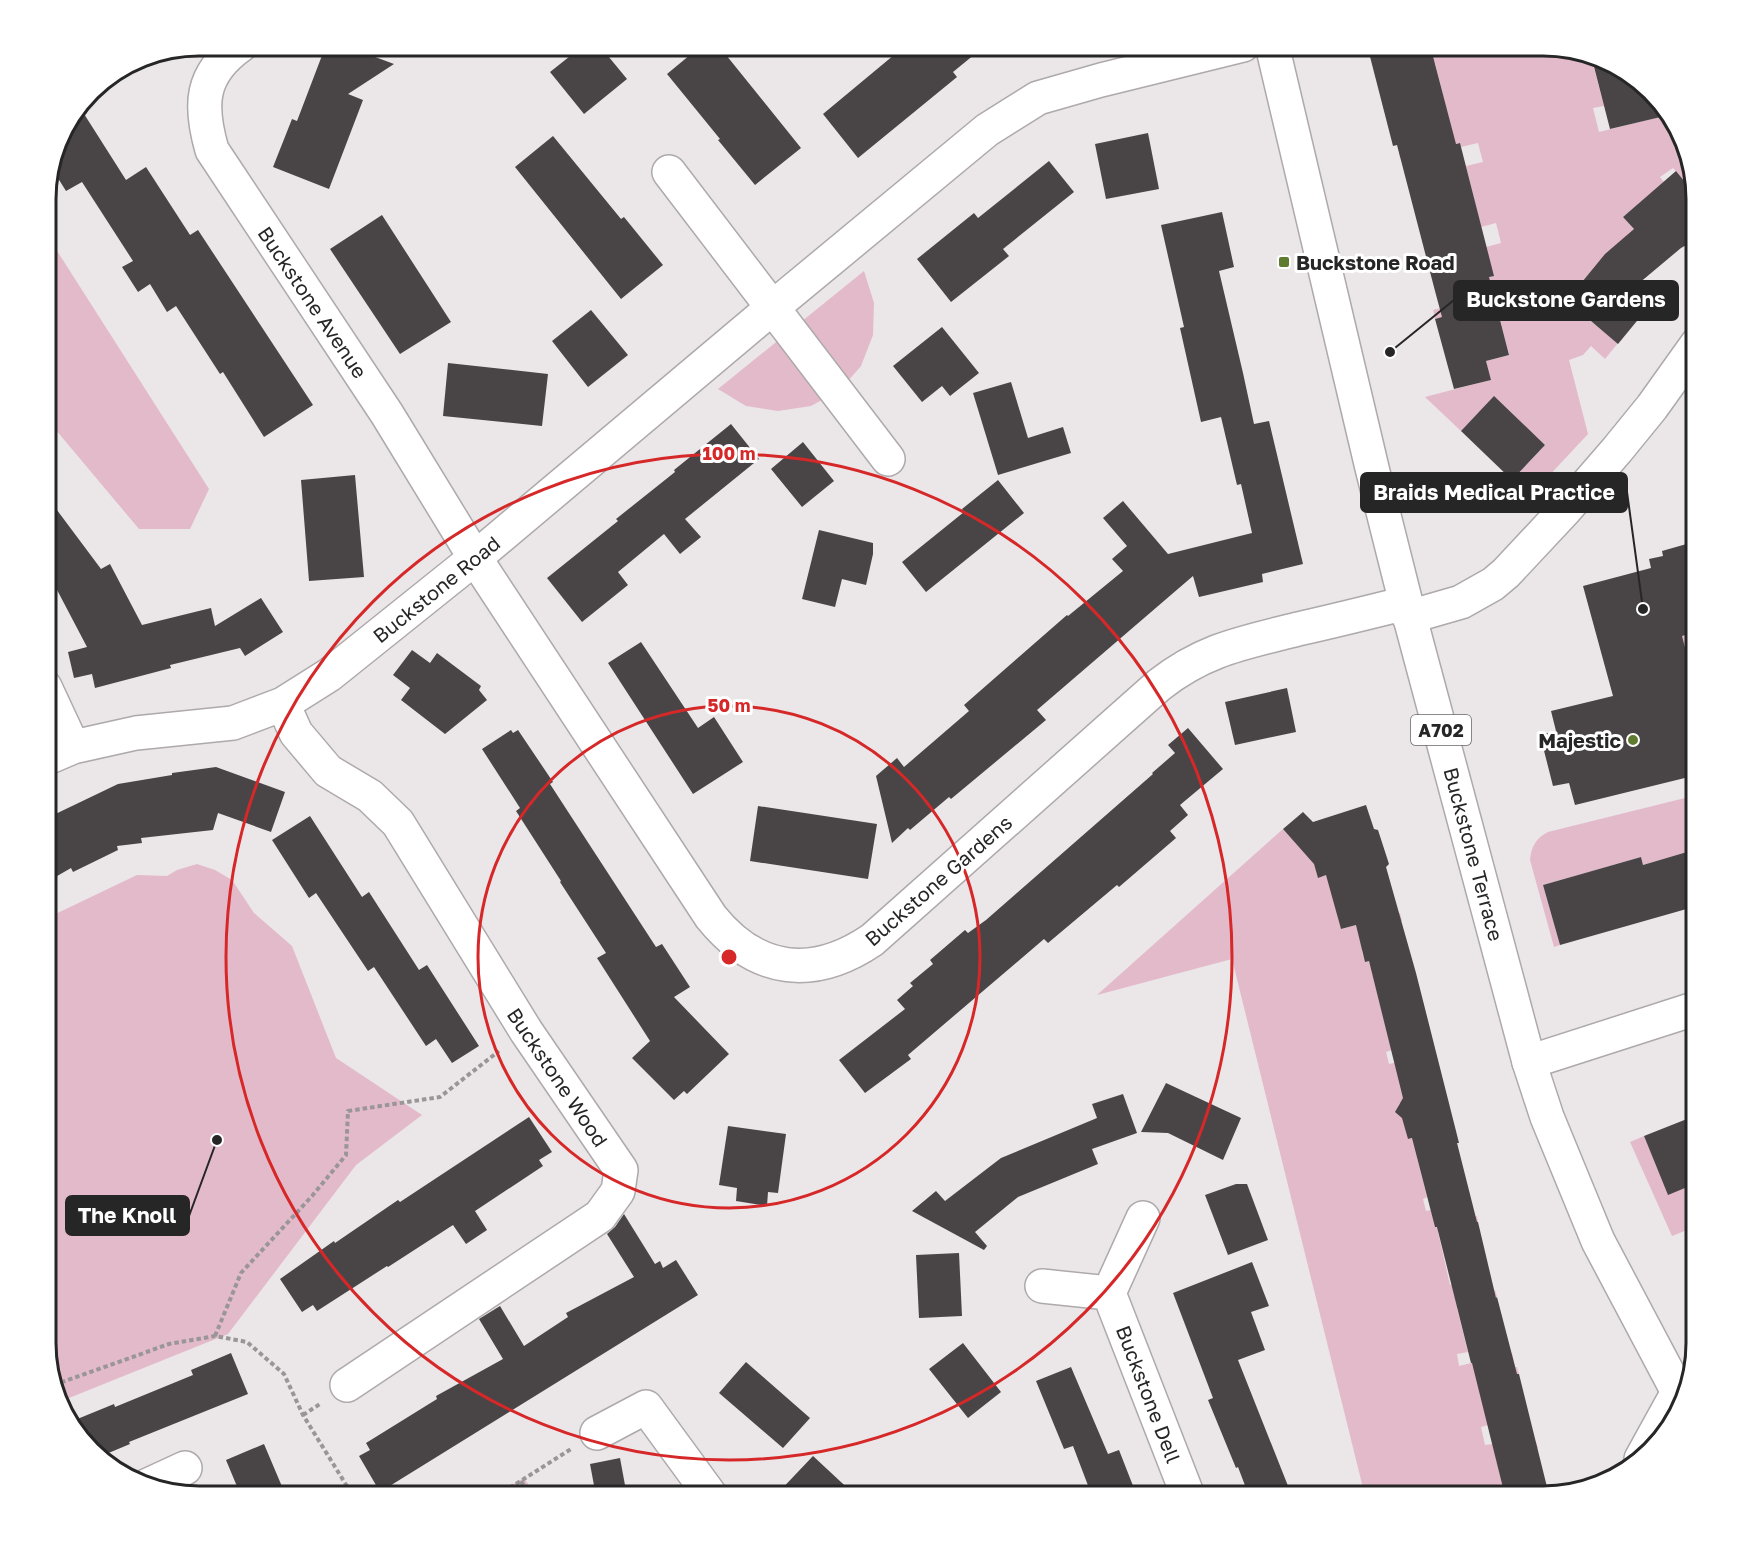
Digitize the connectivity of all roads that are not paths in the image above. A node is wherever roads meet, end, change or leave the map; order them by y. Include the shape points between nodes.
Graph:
1 (1201, 55) edge
2 (1274, 55) edge
3 (230, 56) edge
4 (669, 172) dead end
5 (772, 308) junction
6 (1686, 359) edge
7 (888, 459) dead end
8 (475, 558) junction
9 (1408, 610) junction
10 (283, 704) junction
11 (59, 753) edge
12 (1686, 1012) edge
13 (1529, 1062) junction
14 (1143, 1218) dead end
15 (1042, 1286) dead end
16 (1109, 1293) junction
17 (347, 1385) dead end
18 (1678, 1390) edge
19 (597, 1433) road end
20 (704, 1486) edge
21 (1184, 1486) edge

1 - 5 street, Buckstone Road via 1038,98 987,130
2 - 9 street, Buckstone Terrace / A702
3 - 8 street, Buckstone Avenue via 215,69 204,99 205,126 212,150 387,414
4 - 5 street
5 - 7 street
5 - 8 street, Buckstone Road
6 - 9 street, Buckstone Gardens via 1610,458 1506,573 1461,602
8 - 9 street, Buckstone Gardens via 711,917 745,950 766,960 798,966 836,960 872,940 1159,685 1187,665 1240,643
8 - 10 street, Buckstone Road via 329,675
9 - 13 street, Buckstone Terrace / A702
10 - 11 street, Buckstone Road via 233,723 136,733
10 - 17 street, Buckstone Wood via 296,733 328,771 370,796 398,823 526,1030 621,1170 618,1191 600,1216
12 - 13 street
13 - 18 street, Buckstone Terrace / A702 via 1598,1241
14 - 16 street
15 - 16 street
16 - 21 street, Buckstone Dell
19 - 20 street via 646,1407

